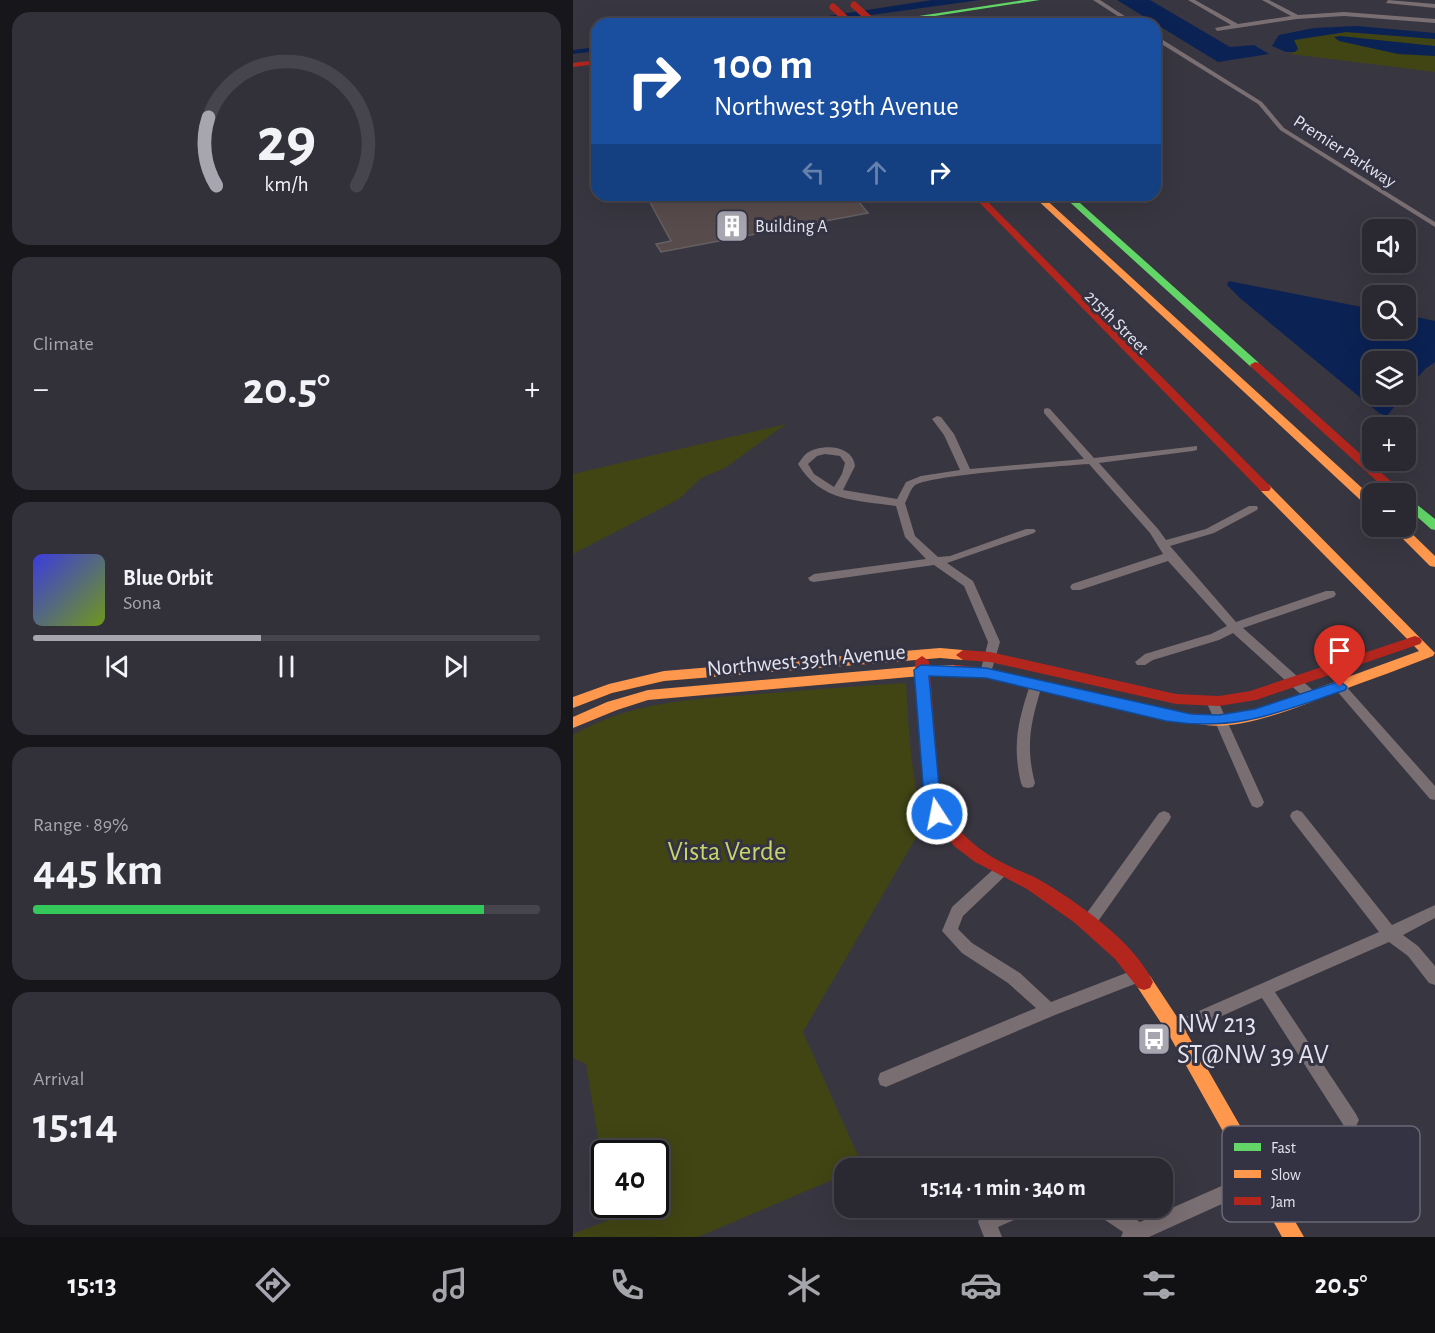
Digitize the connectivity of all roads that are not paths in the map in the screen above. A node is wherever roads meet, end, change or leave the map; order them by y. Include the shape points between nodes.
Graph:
1 (1008, 0) edge
2 (1037, 0) edge
3 (1096, 0) edge
4 (1191, 0) edge
5 (1265, 0) edge
6 (1387, 1) edge
7 (851, 2) edge
8 (829, 4) edge
9 (1435, 6) edge
10 (1297, 16) junction
11 (1382, 17) junction
12 (844, 18) edge
13 (868, 18) edge
14 (886, 18) edge
15 (911, 18) edge
16 (1124, 18) edge
17 (1435, 21) edge
18 (1237, 26) junction
19 (1217, 28) dead end
20 (1161, 41) edge
21 (591, 61) edge
22 (573, 64) edge
23 (973, 201) edge
24 (982, 201) edge
25 (1043, 201) edge
26 (1073, 201) edge
27 (1435, 225) edge
28 (1047, 411) dead end
29 (937, 419) dead end
30 (1193, 448) dead end
31 (1091, 461) junction
32 (1246, 470) junction
33 (966, 472) junction
34 (1387, 483) edge
35 (836, 493) junction
36 (1362, 495) edge
37 (900, 502) junction
38 (1253, 508) dead end
39 (1416, 510) edge
40 (1435, 526) edge
41 (1031, 531) dead end
42 (1408, 537) edge
43 (1166, 551) junction
44 (936, 561) junction
45 (1435, 563) edge
46 (814, 578) dead end
47 (1076, 586) dead end
48 (1330, 594) dead end
49 (1235, 628) junction
50 (1415, 640) junction
51 (923, 654) junction
52 (990, 657) junction
53 (1432, 657) edge
54 (1141, 662) dead end
55 (921, 670) junction
56 (986, 673) junction
57 (1296, 681) junction
58 (1036, 685) junction
59 (1340, 687) junction
60 (1312, 697) junction
61 (1212, 701) junction
62 (573, 704) edge
63 (1219, 720) junction
64 (573, 723) edge
65 (1028, 783) dead end
66 (1435, 795) edge
67 (1257, 802) dead end
68 (1297, 816) dead end
69 (1164, 818) dead end
70 (1002, 870) junction
71 (1435, 911) edge
72 (1089, 922) junction
73 (1390, 934) junction
74 (1139, 975) junction
75 (1435, 978) edge
76 (1265, 990) junction
77 (1049, 1010) junction
78 (1175, 1029) junction
79 (886, 1079) dead end
80 (1350, 1120) dead end
81 (1230, 1126) edge
82 (1222, 1195) edge
83 (997, 1218) edge
84 (1115, 1218) edge
85 (1285, 1222) edge
86 (1135, 1234) edge
87 (993, 1237) edge
88 (1294, 1237) edge

1 - 14 main road
2 - 15 main road
3 - 16 street
4 - 18 street
5 - 10 street
6 - 9 street
6 - 11 street
7 - 13 main road, bridge
8 - 12 main road, bridge
10 - 11 street
10 - 18 street
11 - 17 street
18 - 19 street
20 - 27 street, Premier Parkway via 1260,103 1282,129
21 - 22 main road
23 - 32 main road, 215th Street via 1151,383
24 - 32 main road, 215th Street
25 - 36 main road
26 - 34 main road
28 - 31 street
29 - 33 street via 949,434
30 - 31 street
31 - 33 street
31 - 43 street via 1154,531
32 - 50 main road, 215th Street
33 - 37 street via 921,479 910,484
35 - 35 street via 821,487 807,474 803,464 809,456 834,451 850,460 851,466
35 - 37 street
37 - 44 street via 906,530
38 - 43 street
39 - 40 main road
41 - 44 street
42 - 45 main road
43 - 47 street
43 - 49 street
44 - 46 street
44 - 52 street via 969,584 995,642
48 - 49 street
49 - 54 street
49 - 57 street
50 - 53 main road, 215th Street
50 - 57 main road, Northwest 39th Avenue
51 - 52 main road, Northwest 39th Avenue
51 - 55 main road
51 - 62 main road, Northwest 39th Avenue via 664,676 609,689
52 - 56 street
52 - 61 main road, Northwest 39th Avenue via 1165,697
53 - 59 main road, Northwest 39th Avenue
55 - 56 main road, Northwest 39th Avenue
55 - 64 main road, Northwest 39th Avenue via 648,695 612,705
55 - 70 main road via 932,797 937,814 956,840
56 - 58 main road, Northwest 39th Avenue
57 - 60 street
57 - 61 main road, Northwest 39th Avenue via 1251,696
58 - 63 main road, Northwest 39th Avenue via 1166,716
58 - 65 street via 1021,733 1021,760
59 - 60 main road, Northwest 39th Avenue
59 - 66 street
60 - 63 main road, Northwest 39th Avenue via 1268,712
61 - 63 street
63 - 67 street
68 - 73 street
69 - 72 street
70 - 72 main road via 1034,885
70 - 77 street via 957,912 950,931 967,948 1014,978
71 - 73 street
72 - 74 main road
73 - 75 street via 1413,951
73 - 76 street
74 - 77 street
74 - 78 main road
76 - 78 street
76 - 80 street
77 - 79 street
78 - 81 main road
82 - 86 street
83 - 87 street via 987,1222
84 - 86 street
85 - 88 main road

